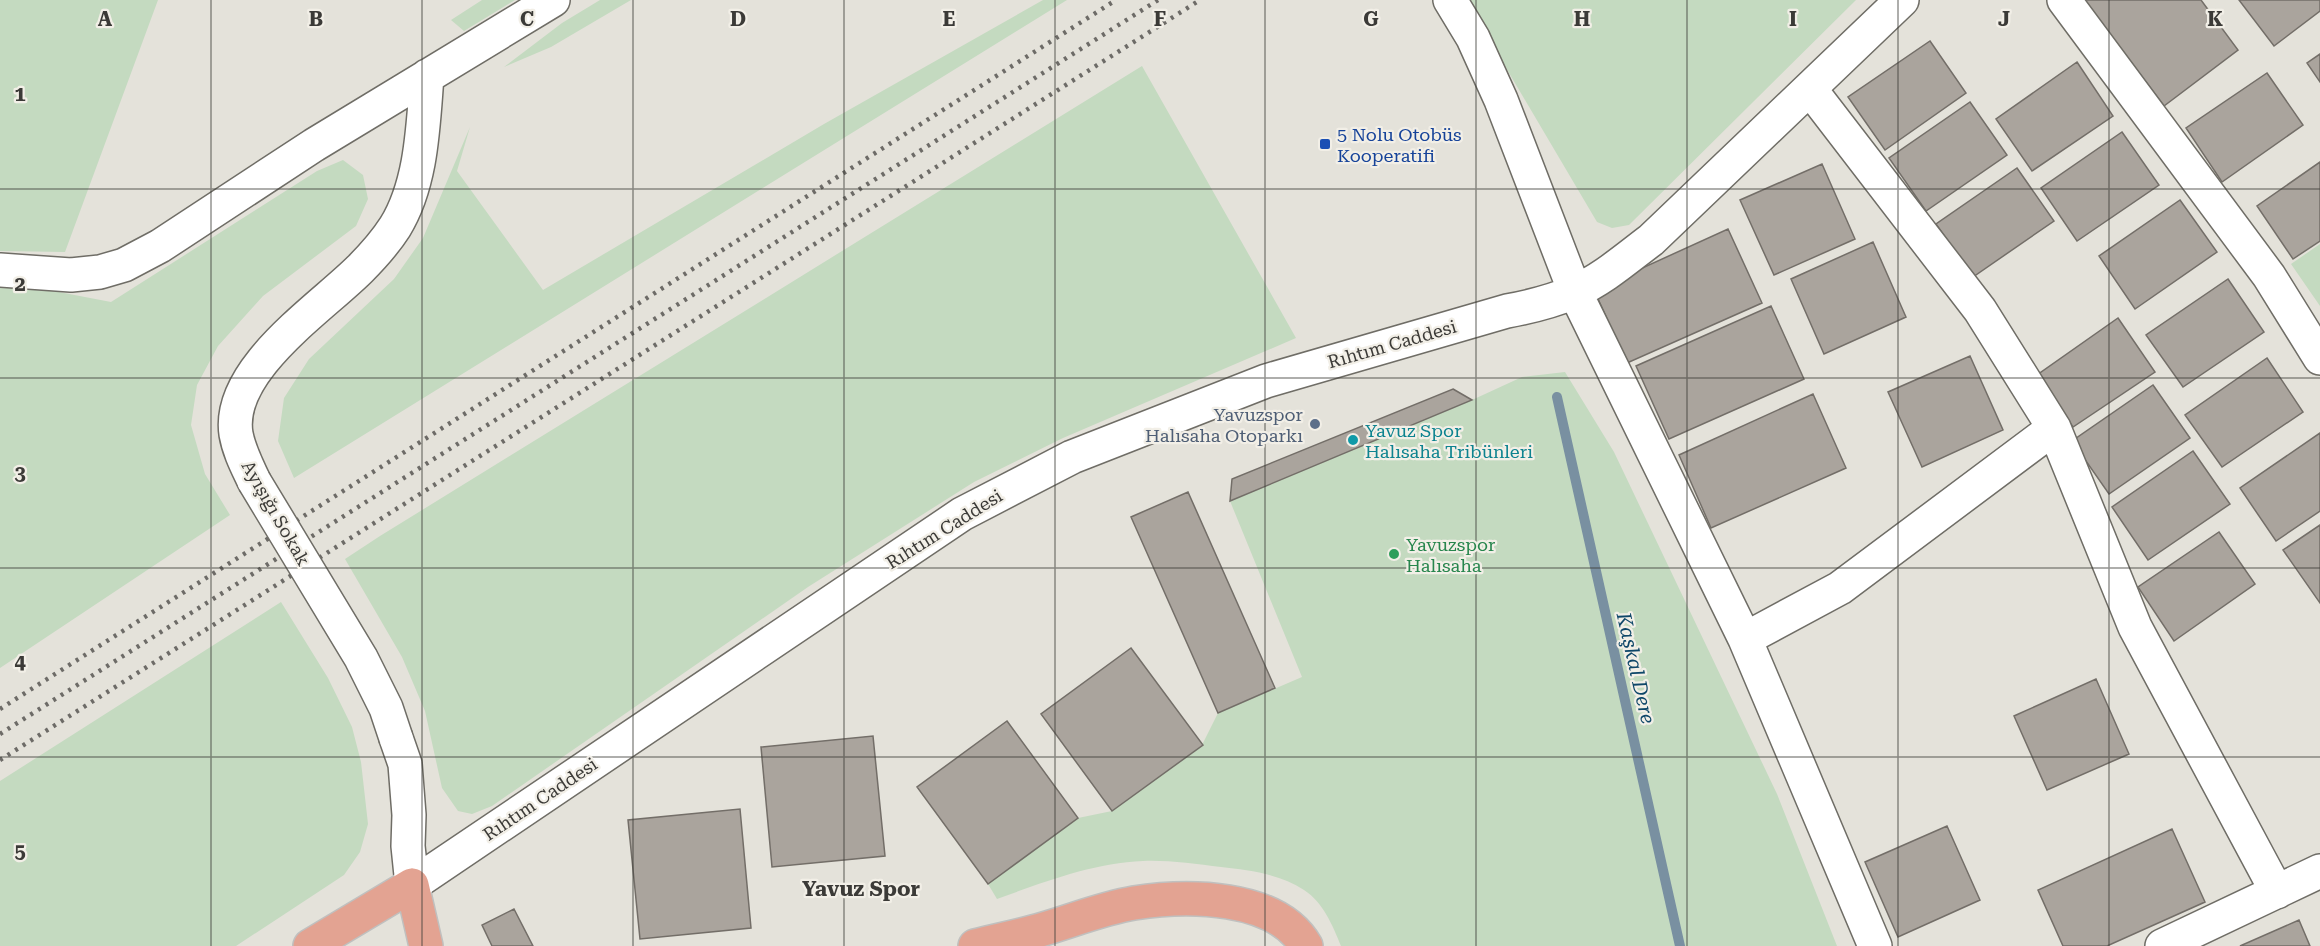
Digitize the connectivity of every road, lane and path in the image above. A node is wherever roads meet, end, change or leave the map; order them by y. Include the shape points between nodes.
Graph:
1 (553, 0) edge
2 (1450, 0) edge
3 (1902, 0) edge
4 (2064, 0) edge
5 (427, 76) junction
6 (1810, 90) junction
7 (0, 270) edge
8 (1575, 292) junction
9 (2320, 358) edge
10 (2054, 428) junction
11 (1744, 639) junction
12 (2320, 871) edge
13 (412, 885) junction
14 (2277, 892) junction
15 (310, 946) edge
16 (337, 946) edge
17 (426, 946) edge
18 (975, 946) edge
19 (1306, 946) edge
20 (1875, 946) edge
21 (2162, 946) edge

1 - 5 street
2 - 8 street via 1473,38 1501,100
3 - 6 street, Rıhtım Caddesi
4 - 9 street via 2270,276
5 - 7 street via 124,265 71,274
5 - 13 street, Ayışığı Sokak, bridge via 420,153 410,193 395,226 362,268 268,353 237,408 236,433 254,481 361,658 386,708 405,764
6 - 8 street, Rıhtım Caddesi via 1651,240
6 - 10 street via 1980,310
8 - 11 street
8 - 13 street, Rıhtım Caddesi via 1266,381 1071,457 1014,485 962,514
10 - 11 street via 1840,588
10 - 14 street via 2135,627
11 - 20 street
12 - 14 street
13 - 15 main road, Rıhtım Caddesi
13 - 16 main road, Rıhtım Caddesi
13 - 17 main road
14 - 21 street
18 - 19 main road via 1133,903 1205,900 1251,905 1281,921

